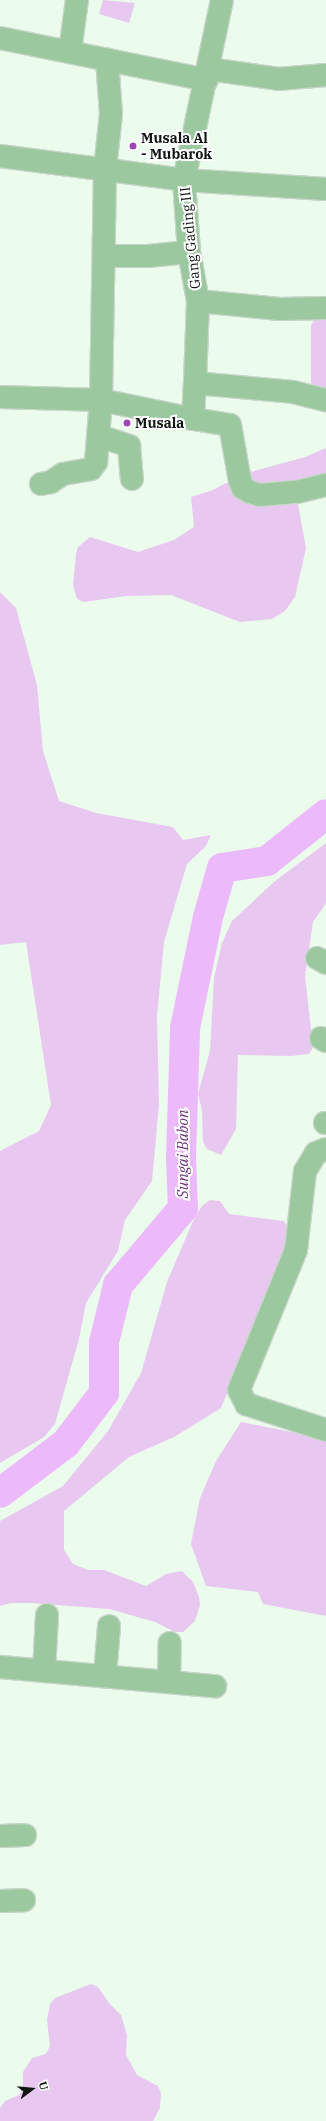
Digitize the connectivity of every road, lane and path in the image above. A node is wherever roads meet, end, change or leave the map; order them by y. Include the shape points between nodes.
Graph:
1 (78, 0) edge
2 (222, 0) edge
3 (0, 38) edge
4 (70, 51) junction
5 (107, 59) junction
6 (208, 75) junction
7 (326, 75) edge
8 (0, 156) edge
9 (105, 170) junction
10 (184, 180) junction
11 (326, 189) edge
12 (189, 252) junction
13 (104, 256) junction
14 (198, 301) junction
15 (326, 308) edge
16 (195, 383) junction
17 (0, 397) edge
18 (101, 400) junction
19 (326, 400) edge
20 (193, 419) junction
21 (98, 436) junction
22 (132, 479) dead end
23 (41, 484) dead end
24 (326, 485) edge
25 (326, 1149) edge
26 (326, 1430) edge
27 (47, 1615) dead end
28 (109, 1626) dead end
29 (170, 1643) dead end
30 (0, 1667) edge
31 (44, 1671) junction
32 (105, 1676) junction
33 (169, 1682) junction
34 (215, 1686) dead end
35 (25, 1835) dead end
36 (0, 1836) edge
37 (24, 1900) dead end
38 (0, 1901) edge

1 - 4 street
2 - 6 street, Gang Gading III
3 - 4 street
4 - 5 street
5 - 6 street
5 - 9 street via 111,114
6 - 7 street via 278,79
6 - 10 street, Gang Gading III
8 - 9 street
9 - 10 street
9 - 13 street
10 - 11 street
10 - 12 street, Gang Gading III
12 - 13 street via 148,256
12 - 14 street, Gang Gading III
13 - 18 street
14 - 15 street via 280,309
14 - 16 street, Gang Gading III
16 - 19 street via 293,392
16 - 20 street, Gang Gading III
17 - 18 street
18 - 20 street
18 - 21 street
20 - 24 street via 225,423 232,427 240,481 246,490 260,495 270,495
21 - 22 street via 129,446
21 - 23 street via 94,468 63,474 52,482
25 - 26 street via 316,1153 305,1171 296,1250 239,1390 246,1404
27 - 31 street
28 - 32 street
29 - 33 street
30 - 31 street
31 - 32 street
32 - 33 street
33 - 34 street
35 - 36 street
37 - 38 street

